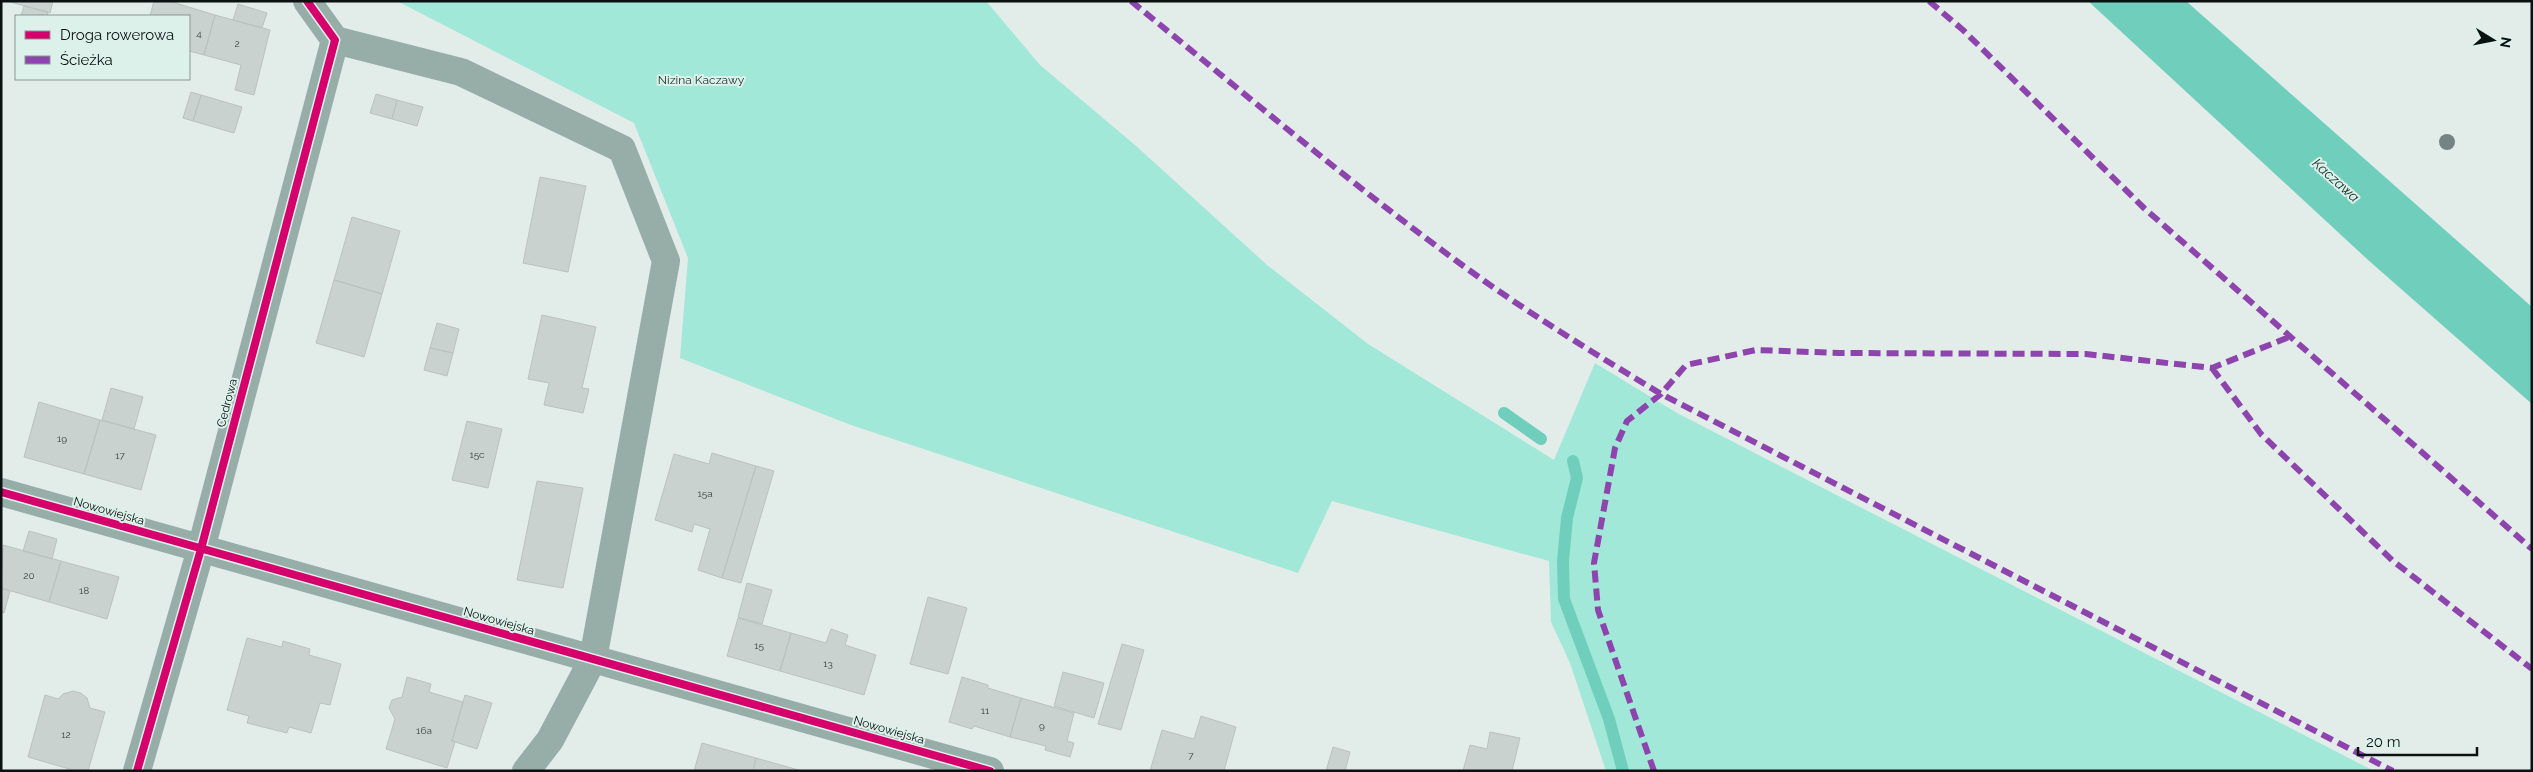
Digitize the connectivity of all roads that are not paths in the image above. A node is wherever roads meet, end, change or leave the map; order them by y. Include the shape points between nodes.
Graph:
1 (307, 1) edge
2 (335, 40) junction
3 (1, 492) edge
4 (200, 549) junction
5 (593, 659) junction
6 (136, 771) edge
7 (526, 771) edge
8 (990, 771) edge

1 - 2 street
2 - 4 street, Cedrowa
2 - 5 street via 461,72 622,150 666,261
3 - 4 street, Nowowiejska
4 - 5 street, Nowowiejska
4 - 6 street, Cedrowa
5 - 7 street via 550,740
5 - 8 street, Nowowiejska

